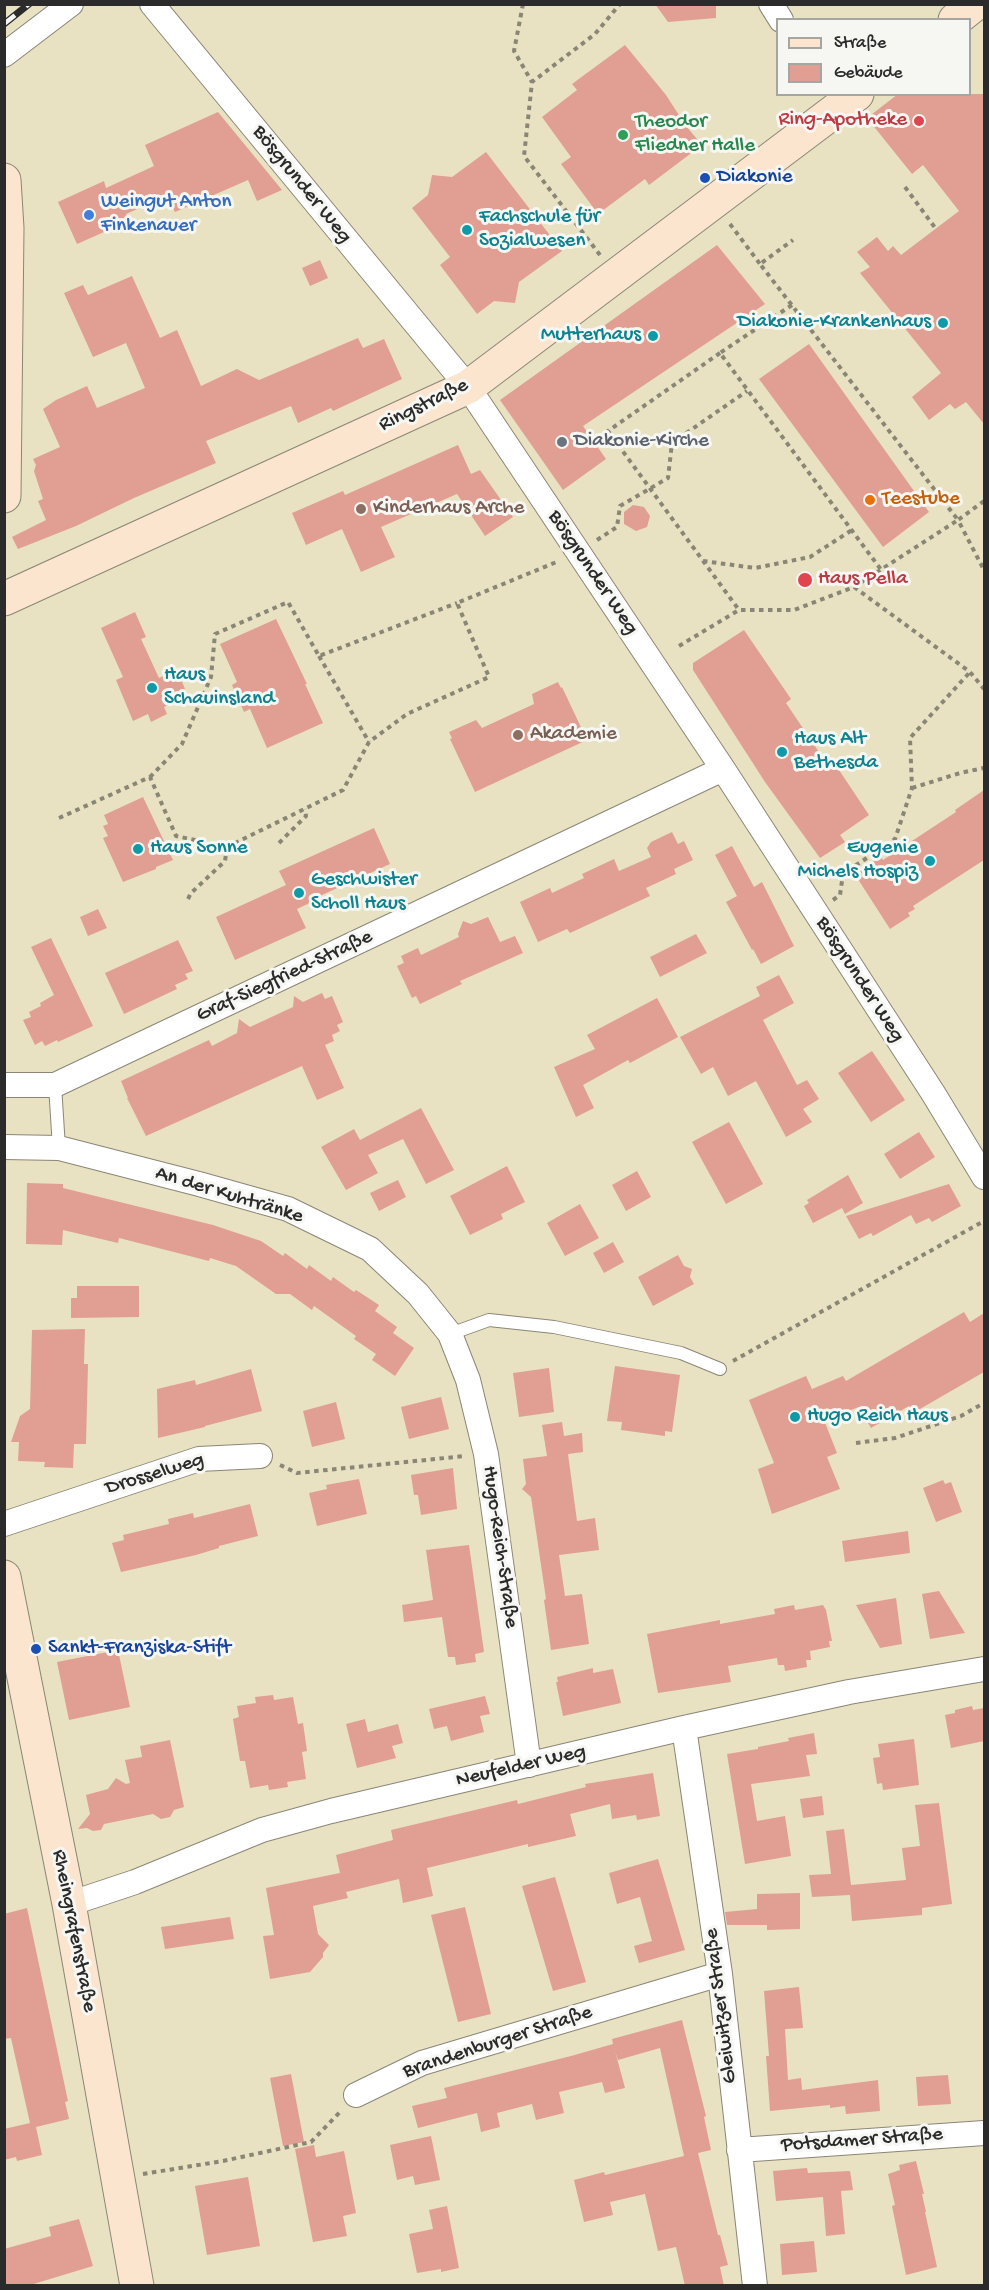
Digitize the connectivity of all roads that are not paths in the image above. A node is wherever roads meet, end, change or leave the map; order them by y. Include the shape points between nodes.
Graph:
1 (71, 4) edge
2 (152, 4) edge
3 (771, 4) edge
4 (975, 4) edge
5 (780, 18) edge
6 (958, 18) edge
7 (4, 55) edge
8 (845, 98) edge
9 (4, 180) edge
10 (468, 387) junction
11 (4, 495) edge
12 (4, 599) edge
13 (723, 769) junction
14 (4, 1085) edge
15 (55, 1085) junction
16 (4, 1147) edge
17 (59, 1148) junction
18 (984, 1177) edge
19 (450, 1334) junction
20 (720, 1369) road end
21 (260, 1456) road end
22 (4, 1524) edge
23 (4, 1576) edge
24 (984, 1669) edge
25 (684, 1728) junction
26 (529, 1765) junction
27 (69, 1904) junction
28 (720, 1974) junction
29 (356, 2095) road end
30 (984, 2133) edge
31 (739, 2150) junction
32 (137, 2286) edge
33 (755, 2286) edge

1 - 7 street
2 - 10 street, Bösgrunder Weg
3 - 5 street
4 - 6 street
8 - 10 street, Ringstraße
9 - 11 street via 7,228
10 - 12 street, Ringstraße
10 - 13 street, Bösgrunder Weg
13 - 15 street, Graf-Siegfried-Straße
13 - 18 street, Bösgrunder Weg
14 - 15 street, Graf-Siegfried-Straße
15 - 17 lane
16 - 17 street, An der Kuhtränke
17 - 19 street, An der Kuhtränke via 288,1209 370,1250 418,1294
19 - 20 lane via 489,1320 554,1326 681,1353
19 - 26 street, Hugo-Reich-Straße via 468,1380 486,1454
21 - 22 street, Drosselweg via 199,1459
23 - 27 street, Rheingrafenstraße
24 - 25 street, Neufelder Weg via 849,1692
25 - 26 street, Neufelder Weg
25 - 28 street, Gleiwitzer Straße
26 - 27 street, Neufelder Weg via 261,1830 135,1882
27 - 32 street, Rheingrafenstraße
28 - 29 street, Brandenburger Straße via 422,2062
28 - 31 street, Gleiwitzer Straße
30 - 31 street, Potsdamer Straße
31 - 33 street, Gleiwitzer Straße

